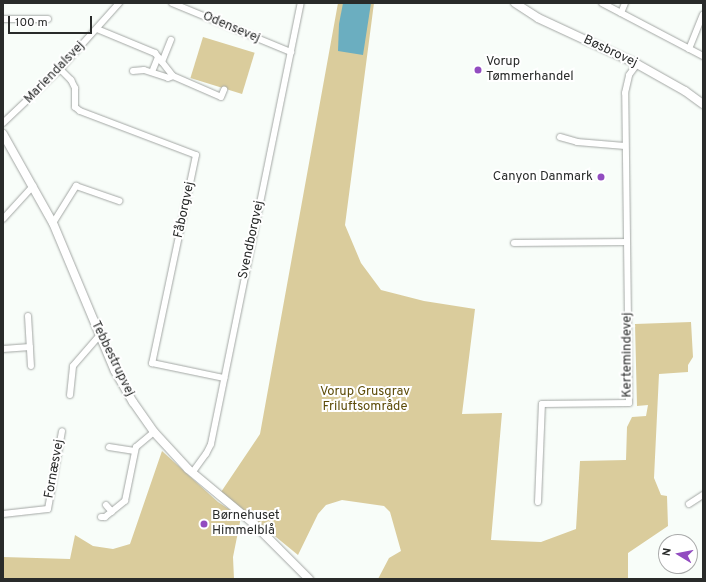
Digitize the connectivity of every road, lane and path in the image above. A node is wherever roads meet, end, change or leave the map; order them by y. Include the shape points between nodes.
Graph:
1 (119, 3) edge
2 (172, 3) edge
3 (301, 3) edge
4 (516, 3) edge
5 (602, 3) edge
6 (625, 3) edge
7 (620, 12) junction
8 (703, 15) edge
9 (3, 19) edge
10 (48, 19) dead end
11 (97, 29) junction
12 (171, 40) dead end
13 (689, 48) junction
14 (291, 52) junction
15 (703, 56) edge
16 (160, 59) junction
17 (637, 64) junction
18 (60, 70) junction
19 (133, 71) dead end
20 (152, 72) junction
21 (173, 76) junction
22 (224, 90) dead end
23 (703, 104) edge
24 (3, 123) edge
25 (3, 134) edge
26 (560, 137) dead end
27 (625, 146) junction
28 (33, 186) junction
29 (119, 201) dead end
30 (3, 219) edge
31 (53, 223) junction
32 (627, 242) junction
33 (514, 243) dead end
34 (28, 316) dead end
35 (99, 336) junction
36 (30, 347) junction
37 (3, 349) edge
38 (31, 366) dead end
39 (224, 378) junction
40 (70, 395) dead end
41 (62, 431) dead end
42 (154, 432) junction
43 (109, 447) dead end
44 (135, 451) junction
45 (192, 473) junction
46 (703, 495) edge
47 (538, 502) dead end
48 (689, 504) dead end
49 (106, 505) dead end
50 (112, 512) junction
51 (3, 514) edge
52 (101, 516) dead end
53 (309, 579) edge

1 - 11 street, Mariendalsvej
2 - 14 street, Odensevej
3 - 14 street, Svendborgvej
4 - 17 street, Bøsbrovej via 538,18
5 - 7 street
6 - 7 street
7 - 13 street
8 - 13 street
9 - 10 street
11 - 16 street via 155,53
11 - 18 street, Mariendalsvej
12 - 16 street
13 - 15 street
14 - 39 street, Svendborgvej
16 - 20 street
16 - 21 street
17 - 23 street, Bøsbrovej
17 - 27 street, Kertemindevej via 629,75 625,93
18 - 24 street, Mariendalsvej
18 - 39 street, Fåborgvej via 71,80 75,88 75,107 80,111 196,156 152,363
19 - 20 street
20 - 21 street via 168,78
21 - 22 street via 221,97
25 - 28 street, Tebbestrupvej
26 - 27 street via 577,142
27 - 32 street, Kertemindevej
28 - 30 street
28 - 31 street, Tebbestrupvej
29 - 31 street via 76,186
31 - 35 street, Tebbestrupvej
32 - 33 street
32 - 47 street, Kertemindevej via 629,403 542,404
34 - 36 street
35 - 40 street via 73,366
35 - 42 street, Tebbestrupvej via 120,382
36 - 37 street
36 - 38 street
39 - 45 street, Svendborgvej via 210,444
41 - 51 street, Fornæsvej via 48,509
42 - 44 street via 136,447
42 - 45 street, Tebbestrupvej
43 - 44 street
44 - 50 street via 124,501
45 - 53 street, Tebbestrupvej via 254,524
46 - 48 street
49 - 50 street
50 - 52 street via 105,517

